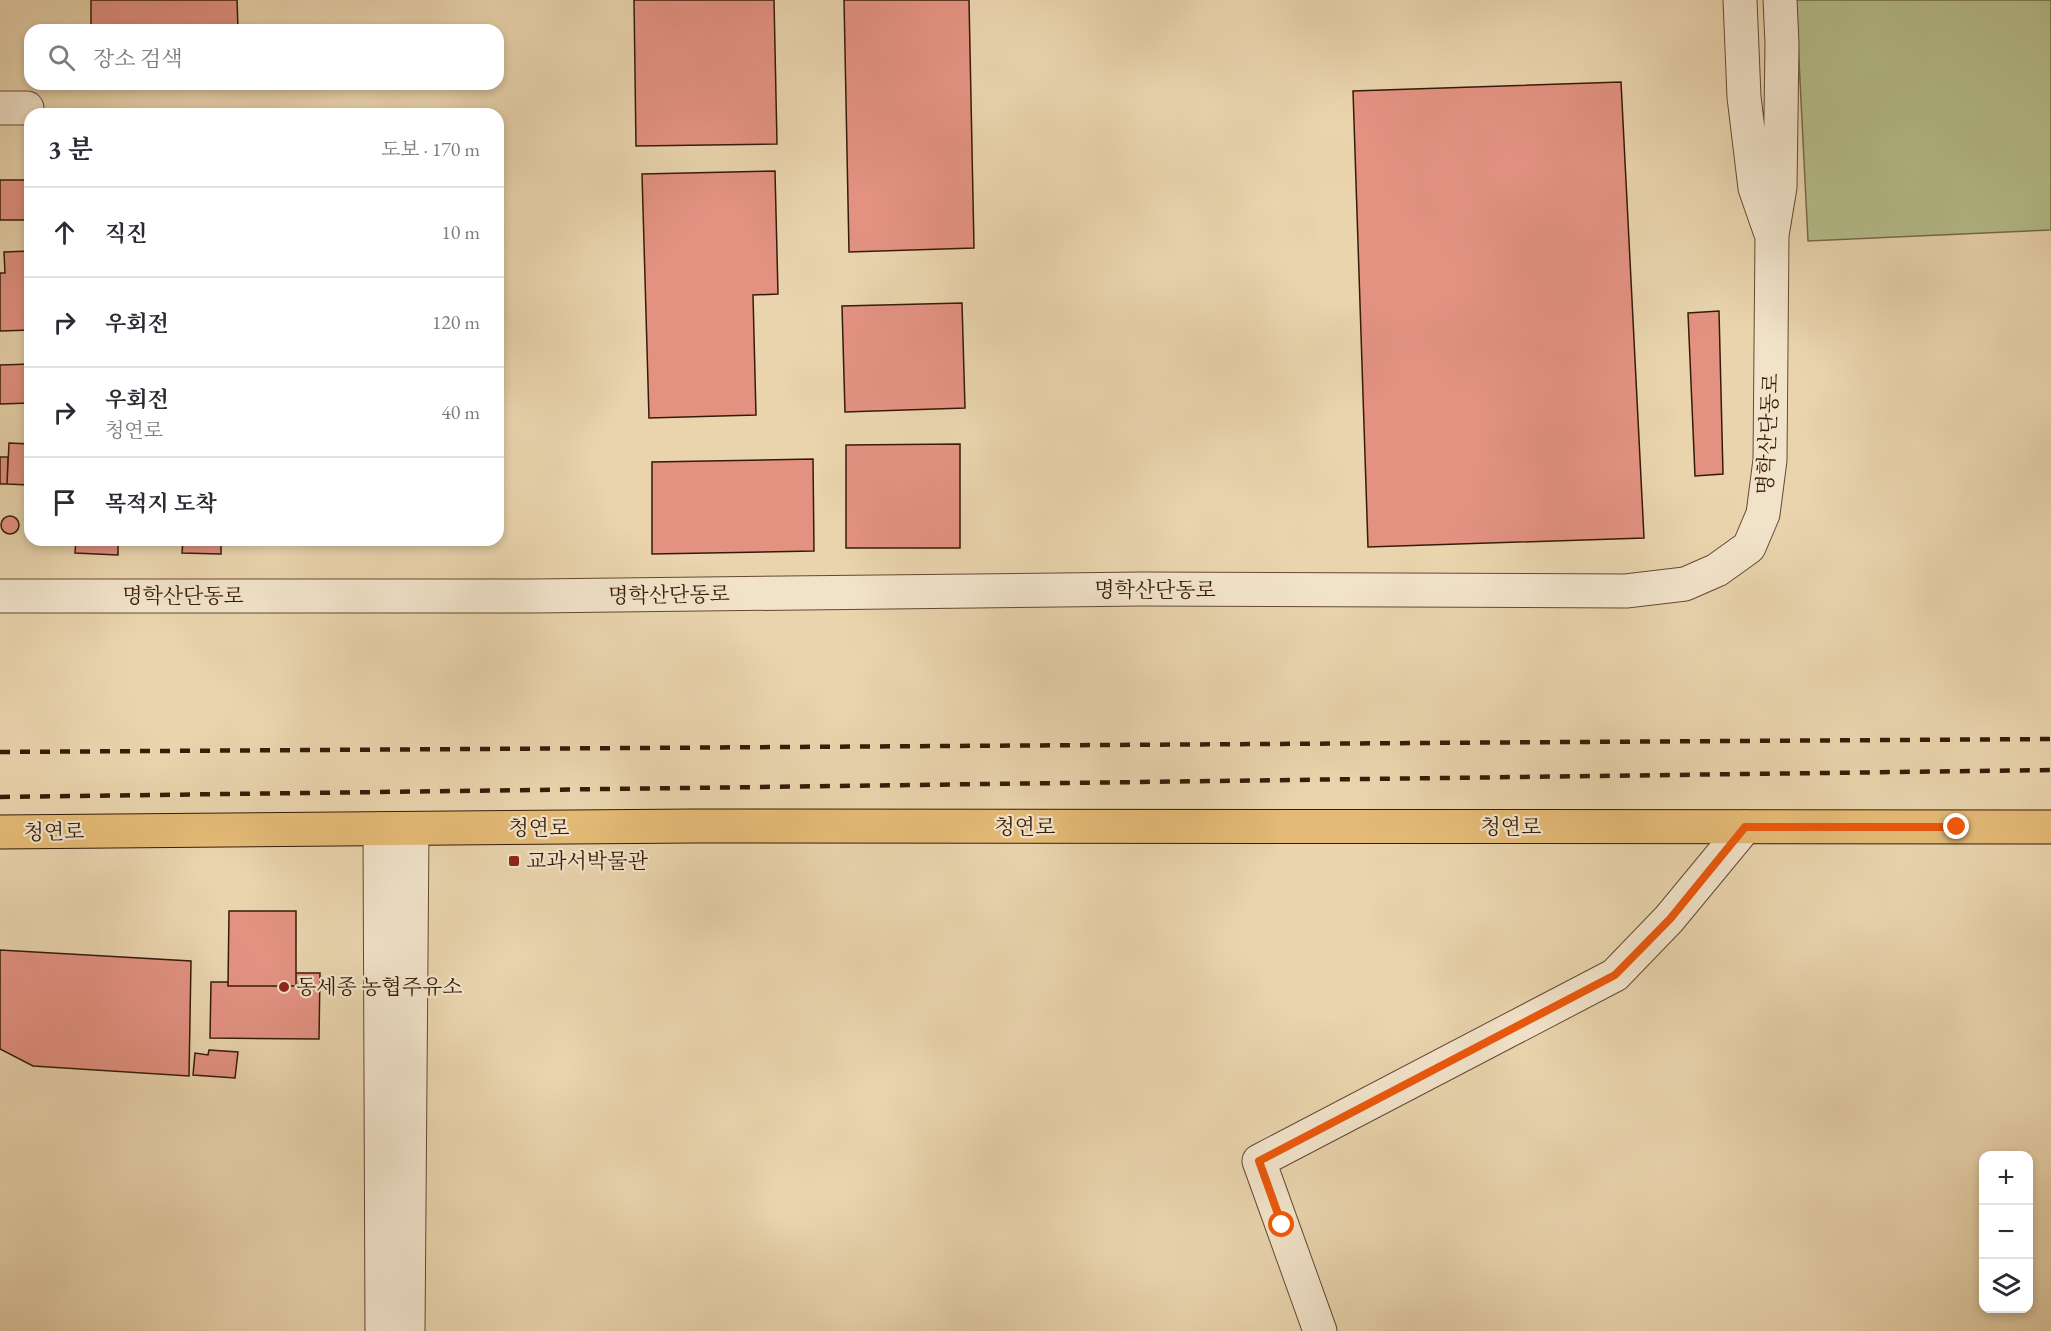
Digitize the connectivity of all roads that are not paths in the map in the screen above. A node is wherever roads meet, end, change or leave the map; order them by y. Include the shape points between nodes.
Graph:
1 (1740, 0) edge
2 (1780, 0) edge
3 (1772, 235) junction
4 (0, 597) edge
5 (1745, 827) junction
6 (2051, 827) edge
7 (396, 829) junction
8 (0, 832) edge
9 (382, 1331) edge
10 (408, 1331) edge
11 (1320, 1331) edge

1 - 3 street via 1744,97 1755,188
2 - 3 street, 명학산단동로 via 1780,187
3 - 4 street, 명학산단동로 via 1770,460 1763,514 1749,547 1717,570 1685,584 1626,591 1142,589 534,597
5 - 6 main road, 청연로
5 - 7 main road, 청연로
5 - 11 street via 1670,919 1615,975 1259,1161
7 - 8 main road, 청연로
7 - 9 street
7 - 10 street

